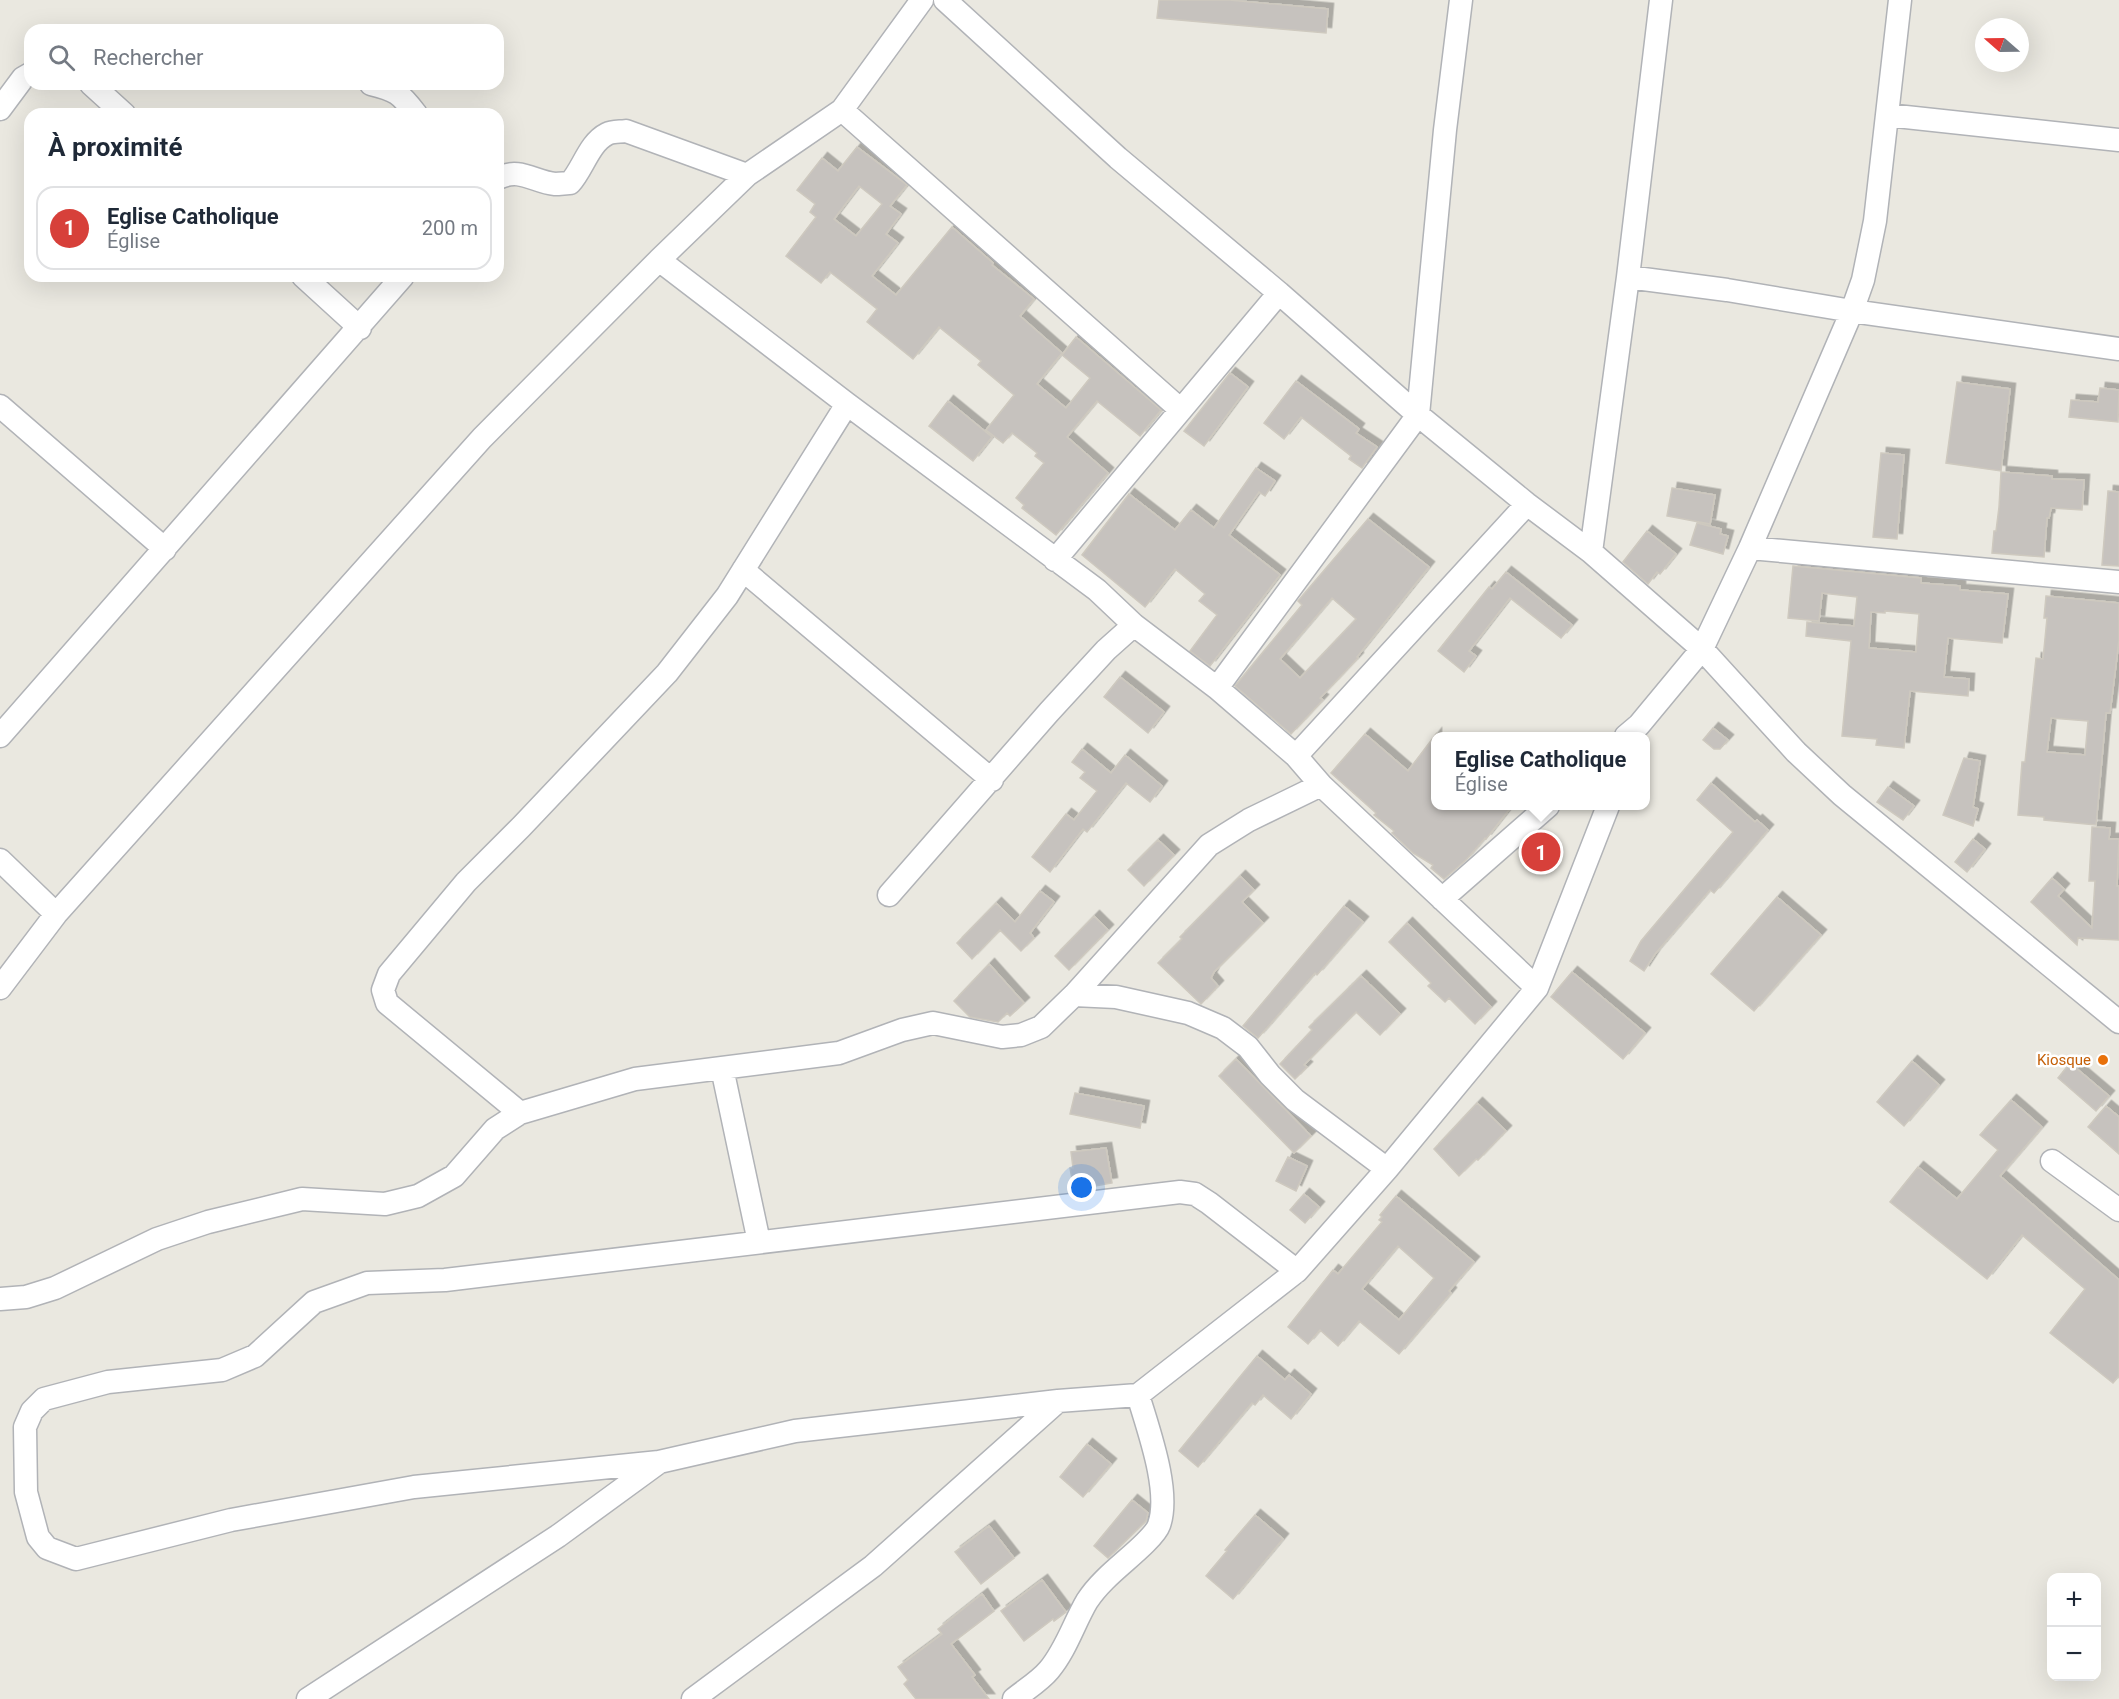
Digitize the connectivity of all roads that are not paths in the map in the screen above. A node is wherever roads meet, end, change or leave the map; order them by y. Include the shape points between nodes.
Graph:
1 (922, 0) edge
2 (945, 0) edge
3 (1461, 0) edge
4 (1661, 0) edge
5 (1900, 0) edge
6 (24, 77) edge
7 (98, 90) edge
8 (393, 90) edge
9 (117, 108) edge
10 (412, 108) edge
11 (0, 109) edge
12 (842, 111) junction
13 (1887, 115) junction
14 (2119, 140) edge
15 (504, 175) edge
16 (747, 175) junction
17 (659, 260) junction
18 (1628, 277) junction
19 (310, 282) edge
20 (399, 282) edge
21 (1280, 293) junction
22 (1852, 311) junction
23 (360, 328) junction
24 (2119, 349) edge
25 (847, 404) junction
26 (0, 406) edge
27 (1181, 410) junction
28 (1418, 415) junction
29 (1527, 504) junction
30 (1750, 548) junction
31 (165, 549) junction
32 (1591, 552) junction
33 (1055, 560) junction
34 (743, 570) junction
35 (2119, 582) edge
36 (1134, 625) junction
37 (1702, 649) junction
38 (1217, 688) junction
39 (1635, 732) edge
40 (0, 736) edge
41 (1296, 756) junction
42 (992, 780) junction
43 (1322, 785) junction
44 (1543, 810) edge
45 (1606, 810) edge
46 (0, 860) edge
47 (889, 895) dead end
48 (1442, 899) junction
49 (56, 914) junction
50 (0, 988) edge
51 (1537, 988) junction
52 (1074, 995) junction
53 (2119, 1022) edge
54 (722, 1068) junction
55 (519, 1113) junction
56 (2052, 1161) dead end
57 (1387, 1169) junction
58 (2119, 1210) edge
59 (759, 1242) junction
60 (1297, 1271) junction
61 (0, 1299) edge
62 (1138, 1395) junction
63 (1058, 1401) junction
64 (659, 1462) junction
65 (308, 1699) edge
66 (693, 1699) edge
67 (1014, 1699) edge

1 - 12 street
2 - 21 street via 1118,158
3 - 28 street via 1444,130
4 - 18 street
5 - 13 street
6 - 11 street
7 - 9 street
8 - 10 street
12 - 16 street
12 - 27 street
13 - 14 street
13 - 22 street via 1875,221
15 - 16 street via 570,183 597,141 609,133 626,131
16 - 17 street
17 - 25 street
17 - 49 street via 482,438
18 - 22 street
18 - 32 street
19 - 23 street
20 - 23 street
21 - 27 street
21 - 28 street
22 - 24 street
22 - 30 street
23 - 31 street
25 - 33 street
25 - 34 street
26 - 31 street
27 - 33 street
28 - 29 street
28 - 38 street
29 - 32 street
29 - 41 street
30 - 35 street
30 - 37 street
31 - 40 street
32 - 37 street
33 - 36 street via 1097,590
34 - 42 street
34 - 55 street via 667,673 466,882 389,974 383,990 387,1003
36 - 38 street
36 - 42 street via 1049,712
37 - 39 street
37 - 53 street via 1796,752 1842,795
38 - 41 street
41 - 43 street
42 - 47 street
43 - 48 street
43 - 52 street via 1249,820 1209,845
44 - 48 street
45 - 51 street
46 - 49 street
48 - 51 street
49 - 50 street
51 - 57 street
52 - 54 street via 1041,1027 1022,1035 1002,1037 933,1023 839,1053
52 - 57 street via 1116,998 1178,1011 1223,1028 1248,1047 1295,1100
54 - 55 street via 635,1078
54 - 59 street
55 - 61 street via 495,1129 454,1176 418,1196 385,1204 302,1199 208,1222 157,1239 55,1288 26,1297
56 - 58 street
57 - 60 street
59 - 60 street via 1180,1192 1195,1194 1209,1203
59 - 64 street via 445,1280 367,1283 314,1302 255,1356 222,1370 108,1383 44,1400 32,1411 25,1427 26,1492 38,1537 47,1548 76,1559 231,1520 414,1487
60 - 62 street
62 - 63 street
62 - 67 street via 1162,1493 1158,1527 1087,1601 1049,1670
63 - 64 street via 795,1431
63 - 66 street via 873,1566
64 - 65 street via 558,1536

